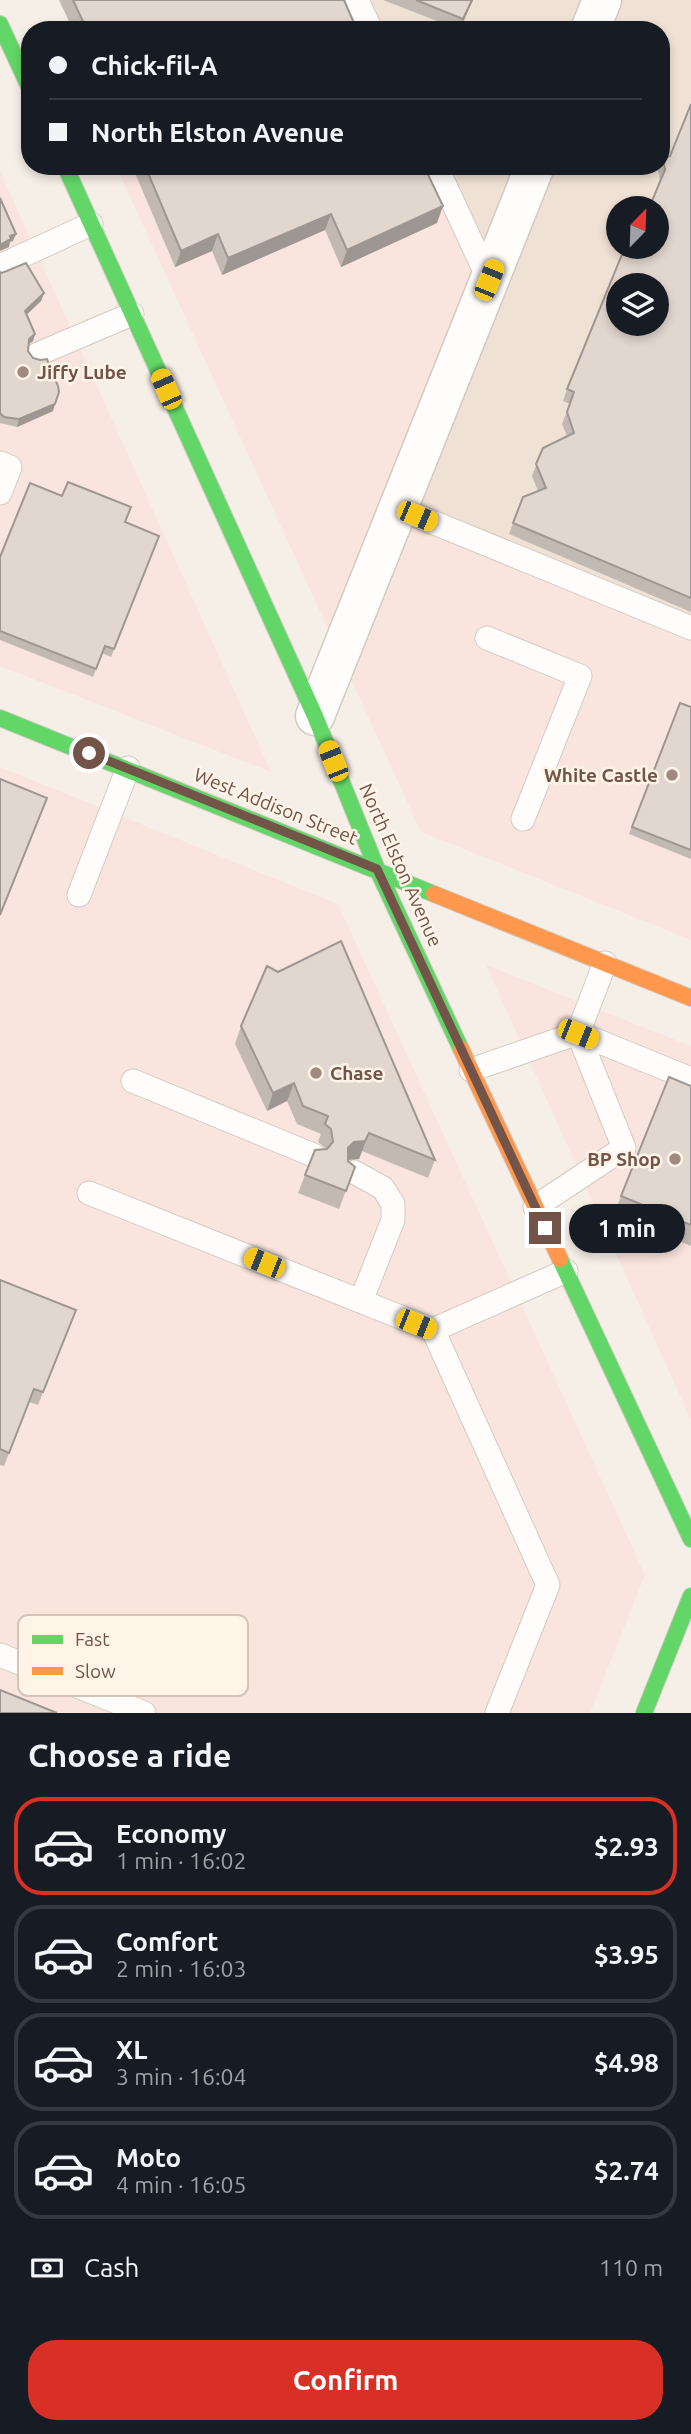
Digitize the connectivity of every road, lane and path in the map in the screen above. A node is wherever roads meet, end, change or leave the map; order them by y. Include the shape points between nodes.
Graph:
1 (357, 0) edge
2 (602, 0) edge
3 (367, 21) edge
4 (594, 21) edge
5 (0, 24) edge
6 (21, 70) edge
7 (69, 175) edge
8 (440, 175) edge
9 (531, 175) edge
10 (91, 224) junction
11 (0, 266) edge
12 (489, 280) junction
13 (132, 314) junction
14 (38, 354) dead end
15 (0, 463) edge
16 (0, 493) edge
17 (398, 508) junction
18 (691, 628) edge
19 (487, 638) dead end
20 (315, 716) junction
21 (0, 718) edge
22 (128, 768) junction
23 (523, 819) dead end
24 (377, 869) junction
25 (79, 895) dead end
26 (605, 963) junction
27 (691, 998) edge
28 (578, 1034) junction
29 (471, 1070) junction
30 (691, 1079) edge
31 (133, 1081) dead end
32 (313, 1154) edge
33 (354, 1172) edge
34 (89, 1193) dead end
35 (535, 1207) junction
36 (566, 1270) junction
37 (361, 1301) junction
38 (433, 1330) junction
39 (691, 1539) edge
40 (691, 1596) edge
41 (0, 1655) edge
42 (18, 1662) edge
43 (102, 1696) edge
44 (144, 1713) edge
45 (498, 1713) edge
46 (644, 1713) edge

1 - 3 lane
2 - 4 street
5 - 6 main road
7 - 10 main road, North Elston Avenue
8 - 12 lane
9 - 12 street
10 - 11 lane
10 - 13 main road, North Elston Avenue
12 - 17 street
13 - 14 lane
13 - 20 main road, North Elston Avenue
15 - 16 lane via 10,467
17 - 18 lane
17 - 20 street
19 - 23 lane via 580,676
20 - 24 main road, North Elston Avenue
21 - 22 main road, West Addison Street
22 - 24 main road, West Addison Street
22 - 25 lane
24 - 26 main road, West Addison Street
24 - 29 main road, North Elston Avenue
26 - 27 main road, West Addison Street
26 - 28 lane
28 - 29 lane
28 - 30 lane
28 - 35 lane via 624,1148
29 - 35 main road, North Elston Avenue
31 - 32 lane
33 - 37 lane via 383,1188 393,1204 393,1220
34 - 37 lane
35 - 36 main road, North Elston Avenue
36 - 38 lane
36 - 39 main road, North Elston Avenue
37 - 38 lane
38 - 45 lane via 548,1585
40 - 46 main road
41 - 42 lane
43 - 44 lane

